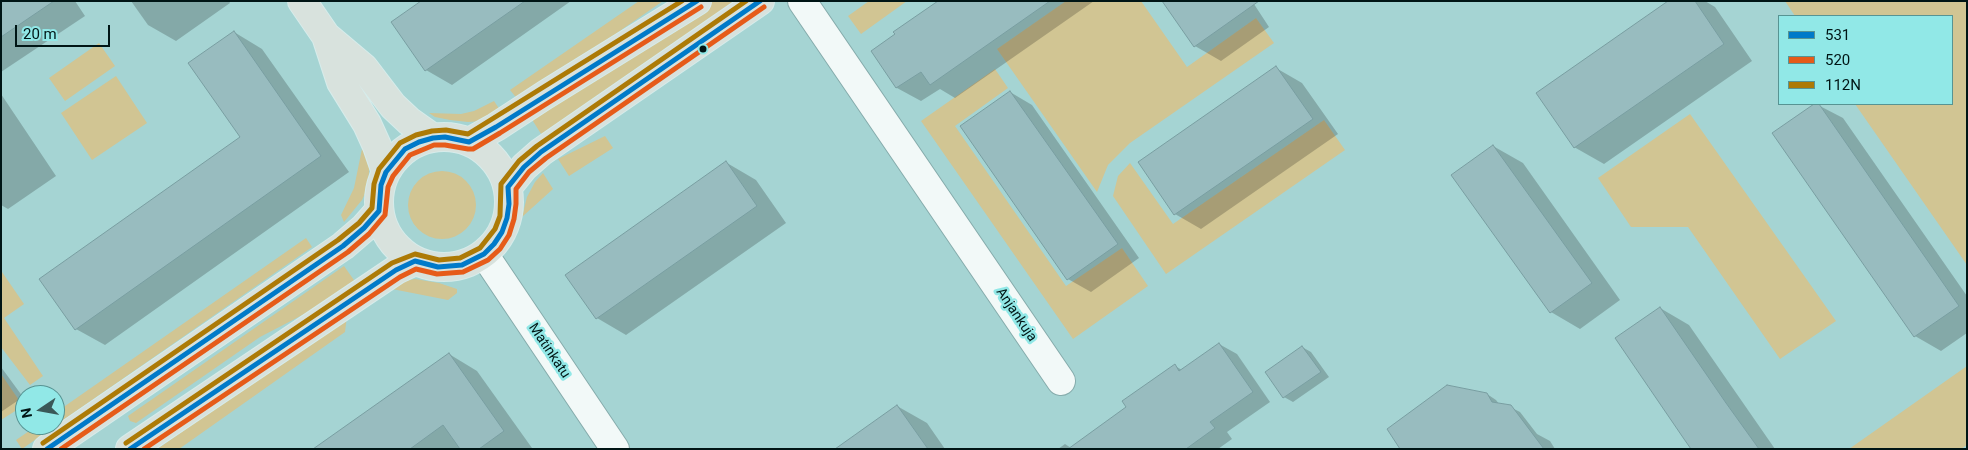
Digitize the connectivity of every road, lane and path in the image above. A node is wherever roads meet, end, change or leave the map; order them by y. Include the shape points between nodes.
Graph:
1 (302, 1) edge
2 (697, 1) edge
3 (760, 1) edge
4 (802, 1) edge
5 (326, 36) junction
6 (433, 138) junction
7 (469, 142) junction
8 (386, 172) junction
9 (508, 187) junction
10 (379, 211) junction
11 (484, 254) junction
12 (415, 260) junction
13 (1061, 381) dead end
14 (63, 444) edge
15 (130, 449) edge
16 (615, 449) edge

1 - 5 main road
2 - 7 main road
3 - 9 main road via 542,152 524,166
4 - 13 street, Anjankuja
5 - 6 main road via 364,68 393,106
5 - 8 main road via 340,82 367,124
6 - 7 main road
6 - 8 main road via 406,149
7 - 9 main road via 494,161
8 - 10 main road via 381,185
9 - 11 main road via 509,204 502,232
10 - 12 main road via 395,245
10 - 14 main road via 343,246
11 - 12 main road via 450,267 432,266
11 - 16 street, Matinkatu
12 - 15 main road

